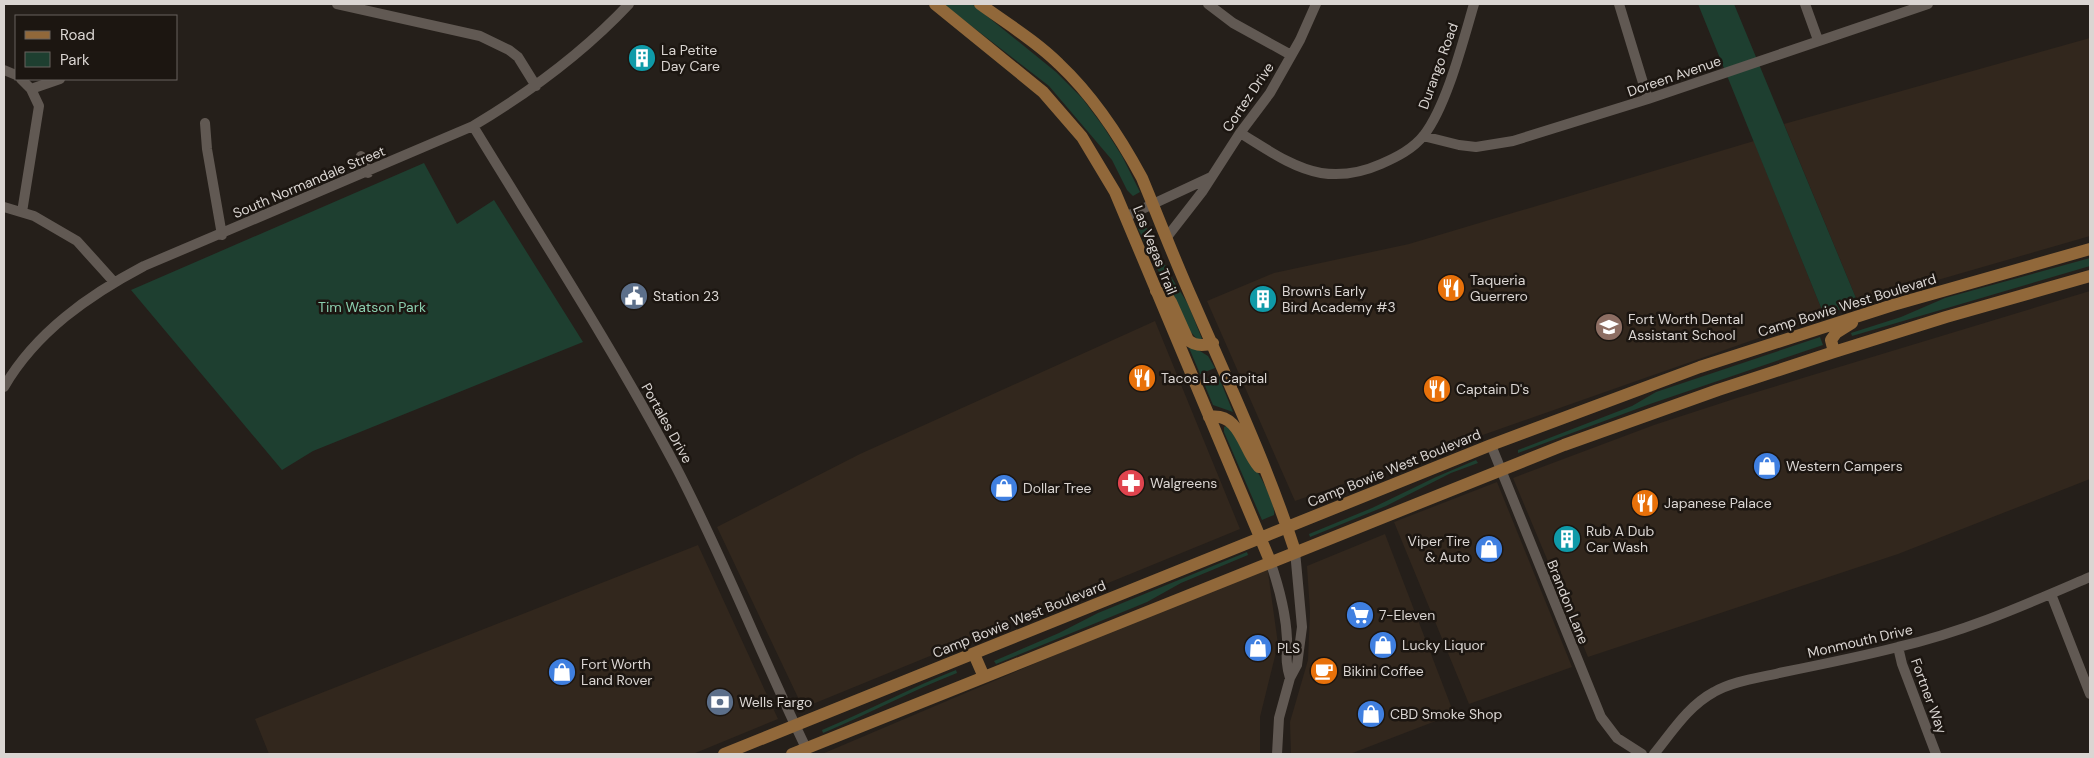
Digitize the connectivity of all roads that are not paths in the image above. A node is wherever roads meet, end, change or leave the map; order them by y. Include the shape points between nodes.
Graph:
1 (337, 4) edge
2 (629, 4) edge
3 (935, 4) edge
4 (980, 4) edge
5 (1208, 4) edge
6 (1316, 4) edge
7 (1474, 4) edge
8 (1619, 4) edge
9 (1805, 4) edge
10 (1928, 4) edge
11 (1818, 40) junction
12 (1291, 55) junction
13 (23, 80) edge
14 (57, 80) edge
15 (536, 86) junction
16 (31, 89) junction
17 (1648, 99) junction
18 (205, 123) dead end
19 (472, 126) junction
20 (1240, 133) junction
21 (1423, 136) junction
22 (361, 156) dead end
23 (368, 173) junction
24 (1212, 176) junction
25 (1153, 205) junction
26 (4, 207) edge
27 (22, 212) junction
28 (1125, 217) junction
29 (222, 235) junction
30 (1167, 237) junction
31 (2090, 249) edge
32 (2090, 276) edge
33 (114, 282) junction
34 (1156, 291) junction
35 (1893, 304) junction
36 (1213, 343) junction
37 (1834, 352) junction
38 (4, 386) edge
39 (1209, 417) junction
40 (1491, 445) junction
41 (1266, 469) junction
42 (1500, 470) junction
43 (1287, 527) junction
44 (1260, 538) junction
45 (1295, 552) junction
46 (1270, 561) junction
47 (2090, 577) edge
48 (2051, 594) junction
49 (1898, 647) junction
50 (974, 654) junction
51 (984, 677) junction
52 (1290, 678) junction
53 (2090, 694) edge
54 (795, 726) junction
55 (806, 748) junction
56 (724, 754) edge
57 (792, 754) edge
58 (1277, 754) edge
59 (1642, 754) edge
60 (1654, 754) edge
61 (1936, 754) edge

1 - 15 street via 480,36 518,57
2 - 15 street, South Normandale Street via 609,25
3 - 28 main road, Las Vegas Trail via 1046,95 1082,137 1115,192
4 - 25 main road, Las Vegas Trail via 1058,63 1087,92 1133,162
5 - 12 street
6 - 12 street, Cortez Drive
7 - 21 street, Durango Road via 1440,106
8 - 17 street
9 - 11 street
10 - 11 street, Doreen Avenue
11 - 17 street, Doreen Avenue
12 - 20 street, Cortez Drive via 1270,93
13 - 16 street
14 - 16 street
15 - 19 street, South Normandale Street
16 - 27 street via 39,106
17 - 21 street, Doreen Avenue via 1498,144 1476,147
18 - 29 street
19 - 23 street, South Normandale Street
19 - 54 street, Portales Drive via 636,394 676,468
20 - 21 street, Durango Road via 1287,161 1320,173 1337,174 1357,172 1393,159
20 - 24 street, Cortez Drive
22 - 23 street
23 - 29 street, South Normandale Street
24 - 25 street
24 - 30 street, Cortez Drive
25 - 28 street
25 - 30 main road, Las Vegas Trail
26 - 27 street
27 - 33 street via 77,241
28 - 34 main road, Las Vegas Trail
29 - 33 street, South Normandale Street via 144,266
30 - 36 main road, Las Vegas Trail
31 - 35 main road, Camp Bowie West Boulevard
32 - 37 main road
33 - 38 street, South Normandale Street via 62,318
34 - 36 main road via 1167,296 1192,344
34 - 39 main road, Las Vegas Trail
35 - 37 main road via 1836,333 1831,340
35 - 40 main road, Camp Bowie West Boulevard via 1700,367
36 - 41 main road, Las Vegas Trail
37 - 42 main road via 1718,390
39 - 41 main road via 1218,416 1232,422 1254,461
39 - 44 main road, Las Vegas Trail
40 - 42 street, Brandon Lane
40 - 43 main road, Camp Bowie West Boulevard
41 - 43 main road, Las Vegas Trail
42 - 45 main road
42 - 59 street, Brandon Lane via 1601,717 1617,738
43 - 44 main road, Camp Bowie West Boulevard
43 - 45 main road, Las Vegas Trail
44 - 46 main road, Las Vegas Trail
44 - 50 main road, Camp Bowie West Boulevard
45 - 46 main road
45 - 52 street via 1302,627 1297,665
46 - 51 main road
46 - 52 street via 1283,604 1287,640 1285,661
47 - 48 street, Monmouth Drive
48 - 49 street, Monmouth Drive via 1975,625
48 - 53 street
49 - 60 street, Monmouth Drive via 1764,676 1715,691 1691,708
49 - 61 street, Fortner Way
50 - 51 main road
50 - 54 main road, Camp Bowie West Boulevard
51 - 55 main road
52 - 58 street via 1279,718
54 - 55 street, Portales Drive
54 - 56 main road, Camp Bowie West Boulevard
55 - 57 main road

